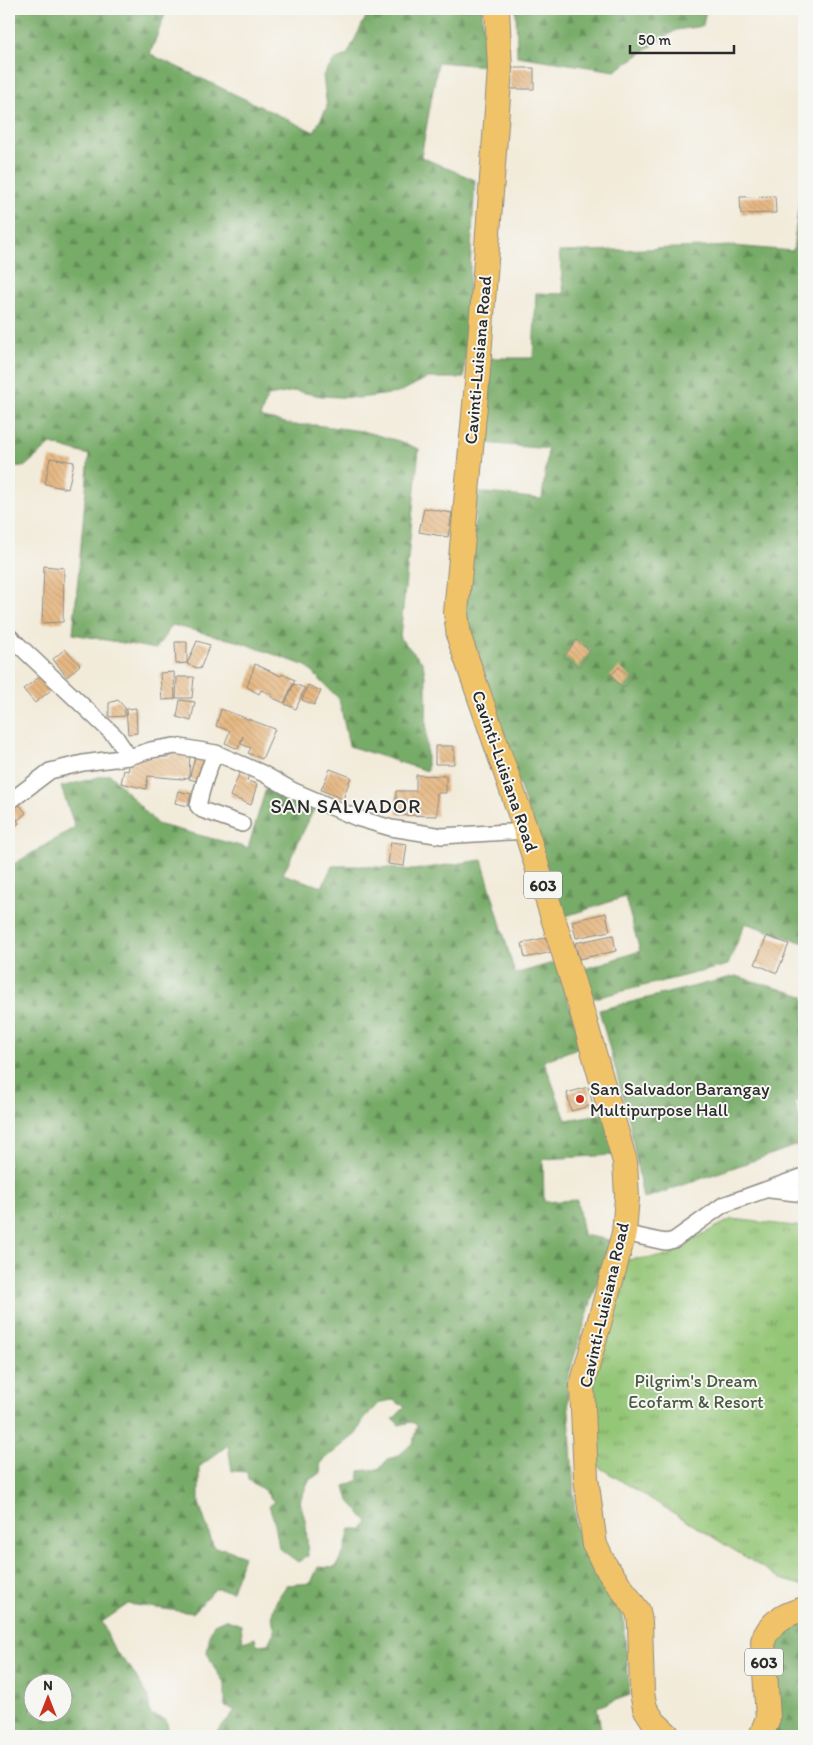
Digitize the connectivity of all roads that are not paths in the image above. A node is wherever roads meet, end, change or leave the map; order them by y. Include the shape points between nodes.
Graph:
1 (497, 9) edge
2 (9, 636) edge
3 (216, 753) junction
4 (129, 757) junction
5 (9, 802) edge
6 (242, 824) dead end
7 (526, 831) junction
8 (804, 1176) edge
9 (766, 1189) junction
10 (804, 1194) edge
11 (624, 1233) junction
12 (804, 1609) edge
13 (668, 1736) edge
14 (760, 1736) edge

1 - 7 main road, Cavinti-Luisiana Road / 603 via 500,69 456,612 458,637
2 - 4 street via 115,736
3 - 4 street via 175,746
3 - 6 street via 202,786 198,806
3 - 7 street via 356,818 391,828 442,836
4 - 5 street via 50,771
7 - 11 main road, Cavinti-Luisiana Road / 603 via 625,1162
8 - 9 street
9 - 10 street
9 - 11 street via 723,1205 674,1240 666,1242
11 - 13 main road, Cavinti-Luisiana Road / 603 via 582,1385 586,1478 595,1545 604,1564 638,1611 645,1708
12 - 14 main road, 603 via 790,1613 766,1632 763,1641 768,1718

